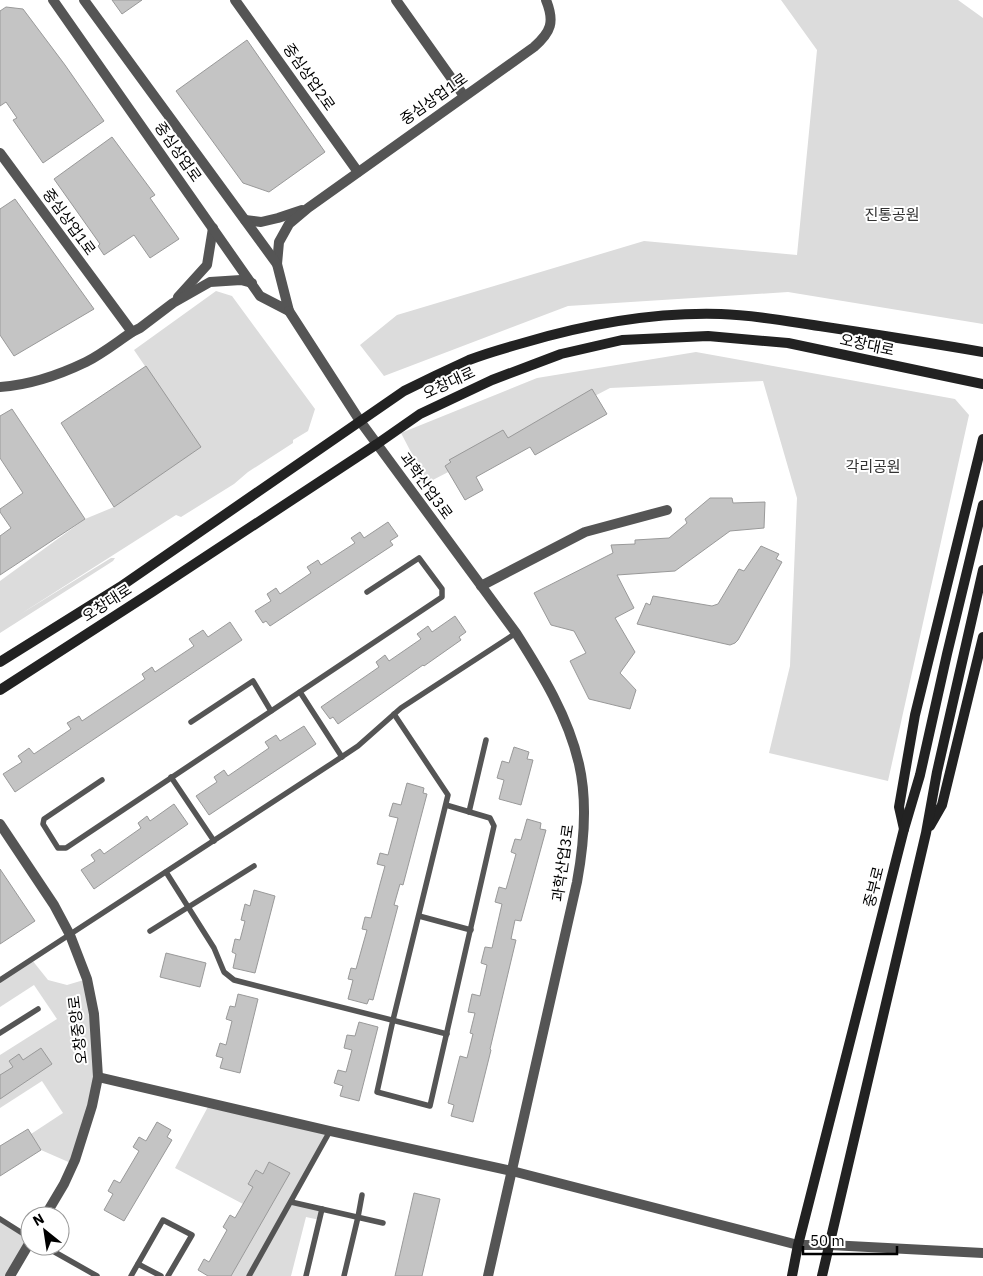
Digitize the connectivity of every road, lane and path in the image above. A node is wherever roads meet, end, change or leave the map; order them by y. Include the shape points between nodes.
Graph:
1 (53, 0) edge
2 (84, 0) edge
3 (235, 0) edge
4 (396, 0) edge
5 (546, 0) edge
6 (464, 96) junction
7 (0, 153) edge
8 (358, 172) junction
9 (308, 208) junction
10 (245, 220) junction
11 (213, 228) junction
12 (277, 264) junction
13 (252, 283) junction
14 (172, 303) junction
15 (289, 311) junction
16 (132, 332) junction
17 (983, 352) edge
18 (983, 384) edge
19 (0, 387) edge
20 (360, 421) junction
21 (983, 438) edge
22 (377, 444) junction
23 (980, 459) edge
24 (983, 506) edge
25 (667, 510) dead end
26 (983, 570) edge
27 (481, 586) junction
28 (367, 592) dead end
29 (516, 633) junction
30 (983, 637) edge
31 (0, 662) edge
32 (0, 690) edge
33 (300, 692) junction
34 (272, 711) junction
35 (394, 714) junction
36 (191, 722) dead end
37 (486, 740) dead end
38 (342, 757) junction
39 (171, 777) junction
40 (102, 780) dead end
41 (446, 805) junction
42 (469, 812) junction
43 (0, 824) edge
44 (904, 830) junction
45 (926, 833) junction
46 (214, 841) junction
47 (254, 866) dead end
48 (166, 872) junction
49 (189, 907) junction
50 (419, 916) junction
51 (471, 930) junction
52 (150, 931) dead end
53 (70, 935) junction
54 (0, 980) edge
55 (38, 1009) dead end
56 (393, 1020) junction
57 (0, 1033) edge
58 (447, 1034) junction
59 (98, 1077) junction
60 (330, 1131) junction
61 (512, 1171) junction
62 (362, 1195) dead end
63 (290, 1202) junction
64 (51, 1206) edge
65 (322, 1209) junction
66 (358, 1218) junction
67 (0, 1219) edge
68 (383, 1223) dead end
69 (20, 1233) edge
70 (798, 1245) junction
71 (830, 1245) junction
72 (983, 1253) edge
73 (21, 1256) edge
74 (62, 1256) edge
75 (138, 1264) junction
76 (10, 1276) edge
77 (97, 1276) edge
78 (131, 1276) edge
79 (161, 1276) edge
80 (168, 1276) edge
81 (249, 1276) edge
82 (306, 1276) edge
83 (344, 1276) edge
84 (488, 1276) edge
85 (792, 1276) edge
86 (822, 1276) edge

1 - 11 street, 중심상업로
2 - 10 street, 중심상업로
3 - 8 street, 중심상업2로
4 - 6 street
5 - 6 street, 중심상업1로 via 551,19 550,29 544,38
6 - 8 street, 중심상업1로
7 - 16 street, 중심상업1로
8 - 9 street, 중심상업1로
9 - 10 street via 261,222
9 - 12 street via 289,224 279,242
10 - 12 street, 중심상업로
11 - 13 street, 중심상업로
11 - 14 street via 207,265
12 - 15 street, 중심상업로
13 - 14 street via 241,280 210,282
13 - 15 street, 중심상업로 via 260,296
14 - 16 street
15 - 20 street, 중심상업로
16 - 19 street via 88,361 53,376
17 - 20 main road, 오창대로 via 781,320 721,314 653,316 548,336 472,360 404,391
18 - 22 main road, 오창대로 via 788,344 708,336 622,340 561,354 492,380 420,414
20 - 22 street, 과학산업3로
20 - 31 main road, 오창대로 via 120,587
21 - 23 main road
22 - 27 street, 과학산업3로
22 - 32 main road, 오창대로
23 - 44 main road via 915,715 899,808
24 - 44 main road, 중부로 via 920,775
25 - 27 street via 585,532
26 - 45 main road
27 - 29 street, 과학산업3로
28 - 33 lane via 419,558 442,589 442,598
29 - 35 lane
29 - 61 street, 과학산업3로 via 543,676 569,732 579,764 584,818 577,882
30 - 45 main road via 942,806
33 - 34 lane
33 - 38 lane
34 - 36 lane via 252,681
34 - 39 lane
35 - 38 lane
35 - 41 lane via 448,795
37 - 42 lane
38 - 46 lane
39 - 40 lane via 66,848 58,848 43,824 44,819
39 - 46 lane
41 - 42 lane
41 - 50 lane
42 - 51 lane via 490,818 494,826
43 - 53 street, 오창중앙로
44 - 70 main road, 중부로
45 - 71 main road
46 - 48 lane
47 - 49 lane
48 - 49 lane
48 - 53 lane
49 - 52 lane
49 - 56 lane via 214,948 224,972 234,980
50 - 51 lane
50 - 56 lane
51 - 58 lane
53 - 54 lane
53 - 59 street, 오창중앙로 via 87,979 94,1014
55 - 57 lane
56 - 58 lane
56 - 58 lane via 378,1092 430,1106
59 - 60 street
59 - 64 street, 오창중앙로 via 75,1160
60 - 61 street
60 - 63 lane
61 - 70 street
61 - 84 street, 과학산업3로
62 - 66 lane
63 - 65 lane
63 - 81 lane
65 - 66 lane
65 - 82 lane
66 - 68 lane
66 - 83 lane
67 - 69 lane
70 - 71 street
70 - 85 main road, 중부로
71 - 72 street
71 - 86 main road
73 - 76 street
74 - 77 lane
75 - 78 lane
75 - 79 lane
75 - 80 lane via 163,1220 192,1235

